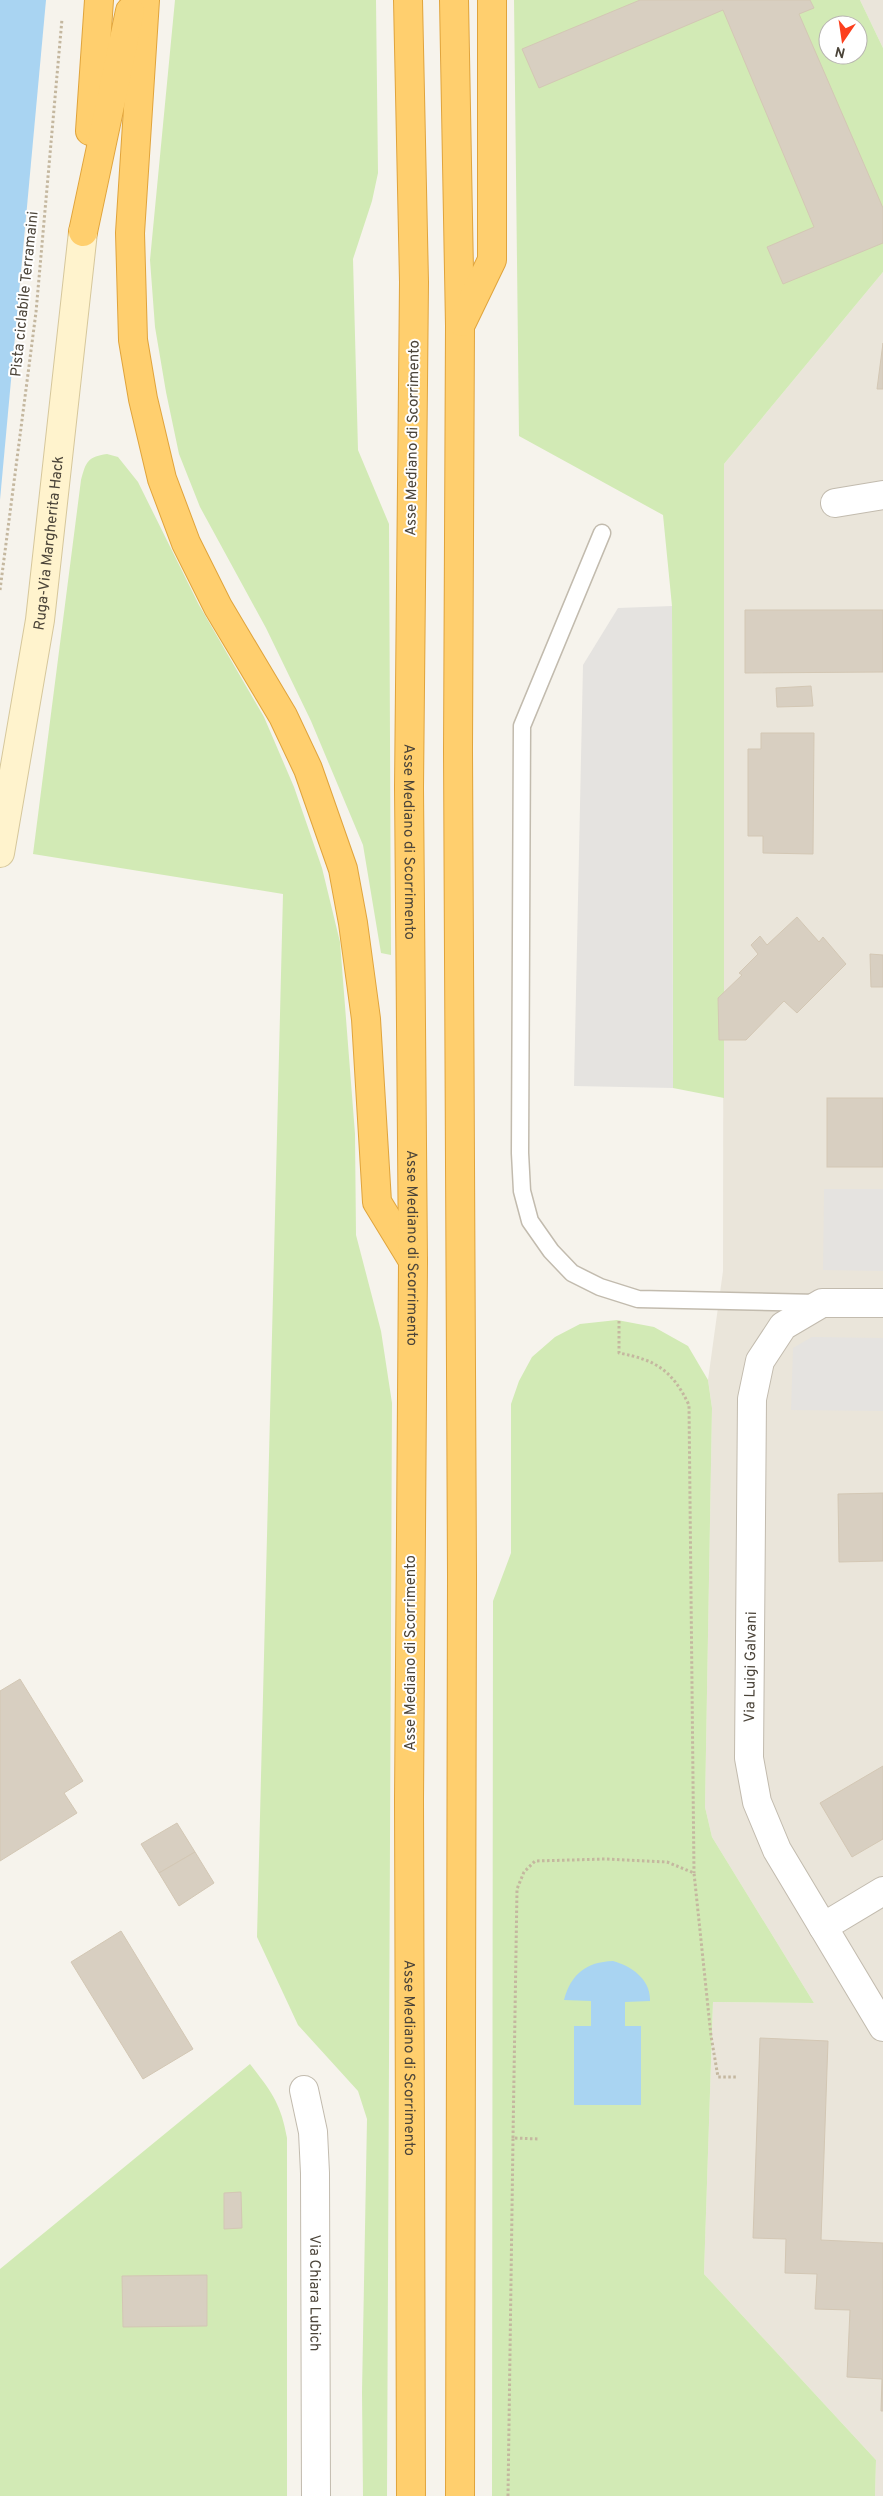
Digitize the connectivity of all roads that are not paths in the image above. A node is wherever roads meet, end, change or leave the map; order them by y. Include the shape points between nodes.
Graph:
1 (99, 0) edge
2 (132, 0) edge
3 (146, 0) edge
4 (408, 0) edge
5 (454, 0) edge
6 (492, 0) edge
7 (83, 232) junction
8 (460, 326) junction
9 (883, 495) edge
10 (835, 503) dead end
11 (602, 533) dead end
12 (0, 853) edge
13 (413, 1262) junction
14 (822, 1303) junction
15 (883, 1303) edge
16 (883, 1891) edge
17 (823, 1927) junction
18 (883, 2027) edge
19 (304, 2090) dead end
20 (316, 2496) edge
21 (411, 2496) edge
22 (460, 2496) edge

1 - 7 highway
2 - 7 highway
3 - 13 highway via 130,233 133,340 143,399 162,479 186,542 218,607 283,716 326,816 343,869 366,1019 377,1202
4 - 13 highway, Asse Mediano di Scorrimento via 414,282 409,788
5 - 8 highway
6 - 8 highway via 492,260
7 - 12 main road, Ruga-Via Margherita Hack via 40,620
8 - 22 highway
9 - 10 street
11 - 14 lane via 522,726 520,1153 522,1191 530,1221 550,1251 572,1273 620,1294 638,1299
13 - 21 highway, Asse Mediano di Scorrimento via 409,1800
14 - 15 street
14 - 17 street, Via Luigi Galvani via 783,1326 760,1361 752,1399 749,1758 757,1802 777,1850
16 - 17 street
17 - 18 street, Via Luigi Galvani
19 - 20 street, Via Chiara Lubich via 313,2132 315,2173

